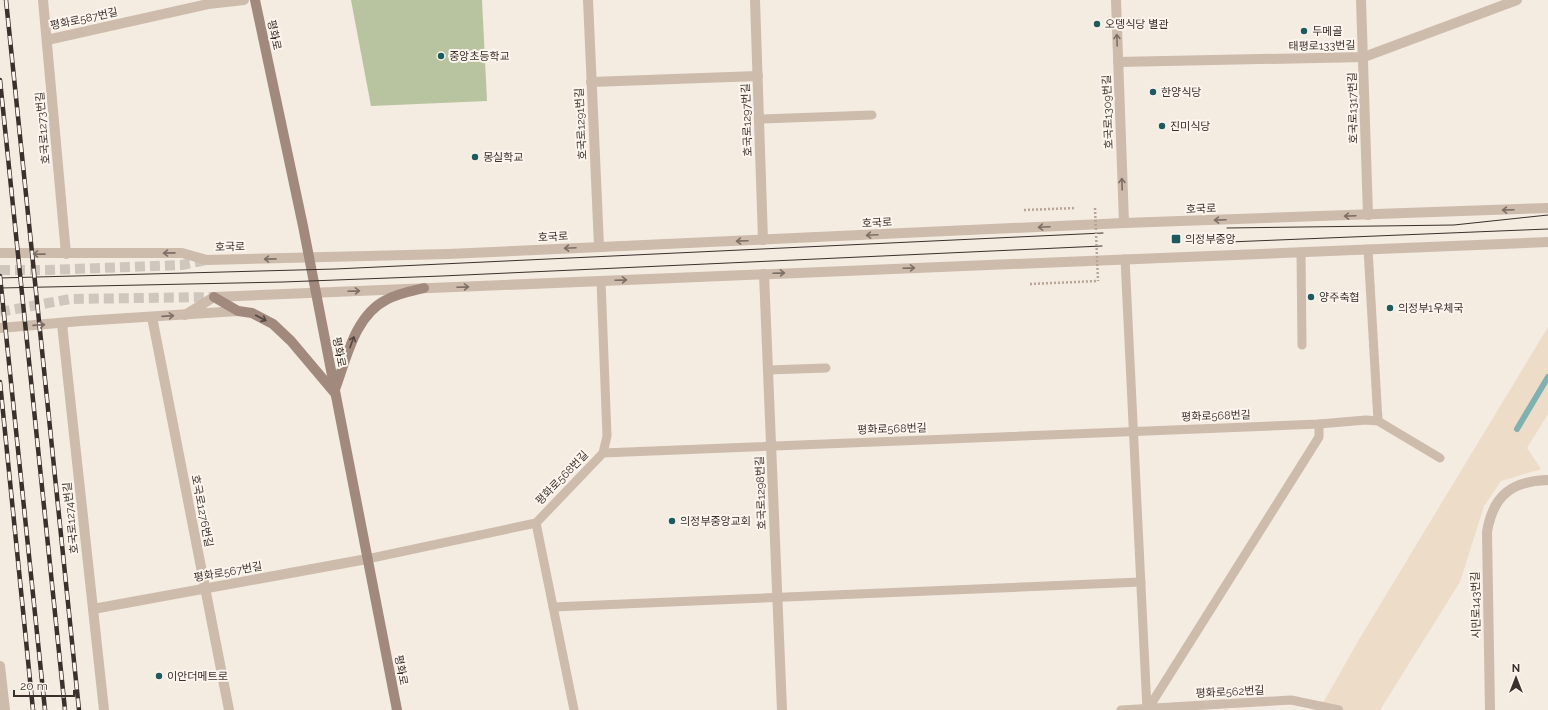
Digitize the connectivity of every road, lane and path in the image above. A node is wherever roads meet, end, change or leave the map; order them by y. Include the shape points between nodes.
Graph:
1 (43, 0) edge
2 (244, 0) edge
3 (255, 0) edge
4 (588, 0) edge
5 (755, 0) edge
6 (1116, 0) edge
7 (1361, 0) edge
8 (1517, 0) edge
9 (208, 2) edge
10 (46, 40) junction
11 (1364, 57) junction
12 (1118, 62) junction
13 (758, 76) junction
14 (591, 82) junction
15 (872, 115) dead end
16 (759, 119) junction
17 (1079, 208) dead end
18 (1087, 208) dead end
19 (1548, 208) edge
20 (1024, 210) dead end
21 (1368, 215) junction
22 (1124, 223) junction
23 (763, 240) junction
24 (1548, 242) edge
25 (599, 246) junction
26 (1368, 249) junction
27 (1301, 252) junction
28 (0, 253) edge
29 (66, 254) junction
30 (308, 258) junction
31 (1125, 259) junction
32 (764, 274) junction
33 (601, 281) junction
34 (1030, 284) dead end
35 (424, 288) junction
36 (315, 293) junction
37 (214, 297) junction
38 (238, 311) junction
39 (185, 315) junction
40 (152, 317) junction
41 (62, 324) junction
42 (0, 328) edge
43 (1302, 345) dead end
44 (826, 368) dead end
45 (768, 370) junction
46 (334, 392) junction
47 (1378, 421) junction
48 (1319, 424) junction
49 (1133, 431) junction
50 (771, 446) junction
51 (603, 453) junction
52 (1440, 458) dead end
53 (1548, 480) edge
54 (536, 523) junction
55 (367, 559) junction
56 (1141, 582) junction
57 (205, 588) junction
58 (778, 598) junction
59 (553, 607) junction
60 (93, 609) junction
61 (0, 666) edge
62 (5, 710) edge
63 (104, 710) edge
64 (229, 710) edge
65 (397, 710) edge
66 (574, 710) edge
67 (782, 710) edge
68 (1121, 710) edge
69 (1147, 710) edge
70 (1339, 710) edge
71 (1490, 710) edge

1 - 10 street, 호국로1273번길
2 - 9 street, 평화로587번길
3 - 30 main road, 평화로
4 - 14 street, 호국로1291번길
5 - 13 street, 호국로1297번길
12 -> 6 street, 호국로1309번길
7 - 11 street, 호국로1317번길
8 - 11 street, 태평로133번길
9 - 10 street, 평화로587번길
10 - 29 street, 호국로1273번길
11 - 12 street, 태평로133번길
11 - 21 street, 호국로1317번길
22 -> 12 street, 호국로1309번길
13 - 14 street
13 - 16 street, 호국로1297번길
14 - 25 street, 호국로1291번길
15 - 16 lane
16 - 23 street, 호국로1297번길
17 - 20 path
18 - 34 path, bridge via 1095,208 1098,281
19 -> 21 street, 호국로
21 -> 22 street, 호국로
22 -> 23 street, 호국로
23 -> 25 street, 호국로
24 - 26 street
25 -> 30 street, 호국로
26 - 27 street
26 - 47 lane
27 - 31 street
27 - 43 lane
29 -> 28 street, 호국로
30 -> 29 street, 호국로 via 207,260 182,253
30 - 36 main road, 평화로
32 -> 31 street
31 - 49 lane
33 -> 32 street
32 - 45 street, 호국로1298번길
35 -> 33 street
33 - 51 lane via 607,436
36 -> 35 street
46 -> 35 main road via 355,336 371,312 388,298
36 - 37 street
36 - 46 main road, 평화로
37 - 38 main road
37 - 39 street
38 - 39 street
38 -> 46 main road via 252,313 280,330
40 -> 39 street
40 - 41 street
40 - 57 street, 호국로1276번길
42 -> 41 street
41 - 60 street, 호국로1274번길
44 - 45 lane
45 - 50 street, 호국로1298번길
46 - 55 main road, 평화로
47 - 48 lane, 평화로568번길
47 - 52 lane, 평화로568번길
48 - 49 lane, 평화로568번길
48 - 69 lane via 1319,437
49 - 50 lane, 평화로568번길
49 - 56 lane
50 - 51 lane, 평화로568번길
50 - 58 street, 호국로1298번길
51 - 54 lane, 평화로568번길
53 - 71 street, 시민로143번길 via 1515,486 1497,501 1490,517 1487,532
54 - 55 lane
54 - 59 lane
55 - 57 street, 평화로567번길
55 - 65 main road, 평화로
56 - 58 lane
56 - 69 lane
57 - 60 street, 평화로567번길
57 - 64 street, 호국로1276번길
58 - 59 lane
58 - 67 street, 호국로1298번길
59 - 66 lane
60 - 63 street, 호국로1274번길
61 - 62 street
68 - 69 lane, 평화로562번길
69 - 70 lane, 평화로562번길 via 1291,700

